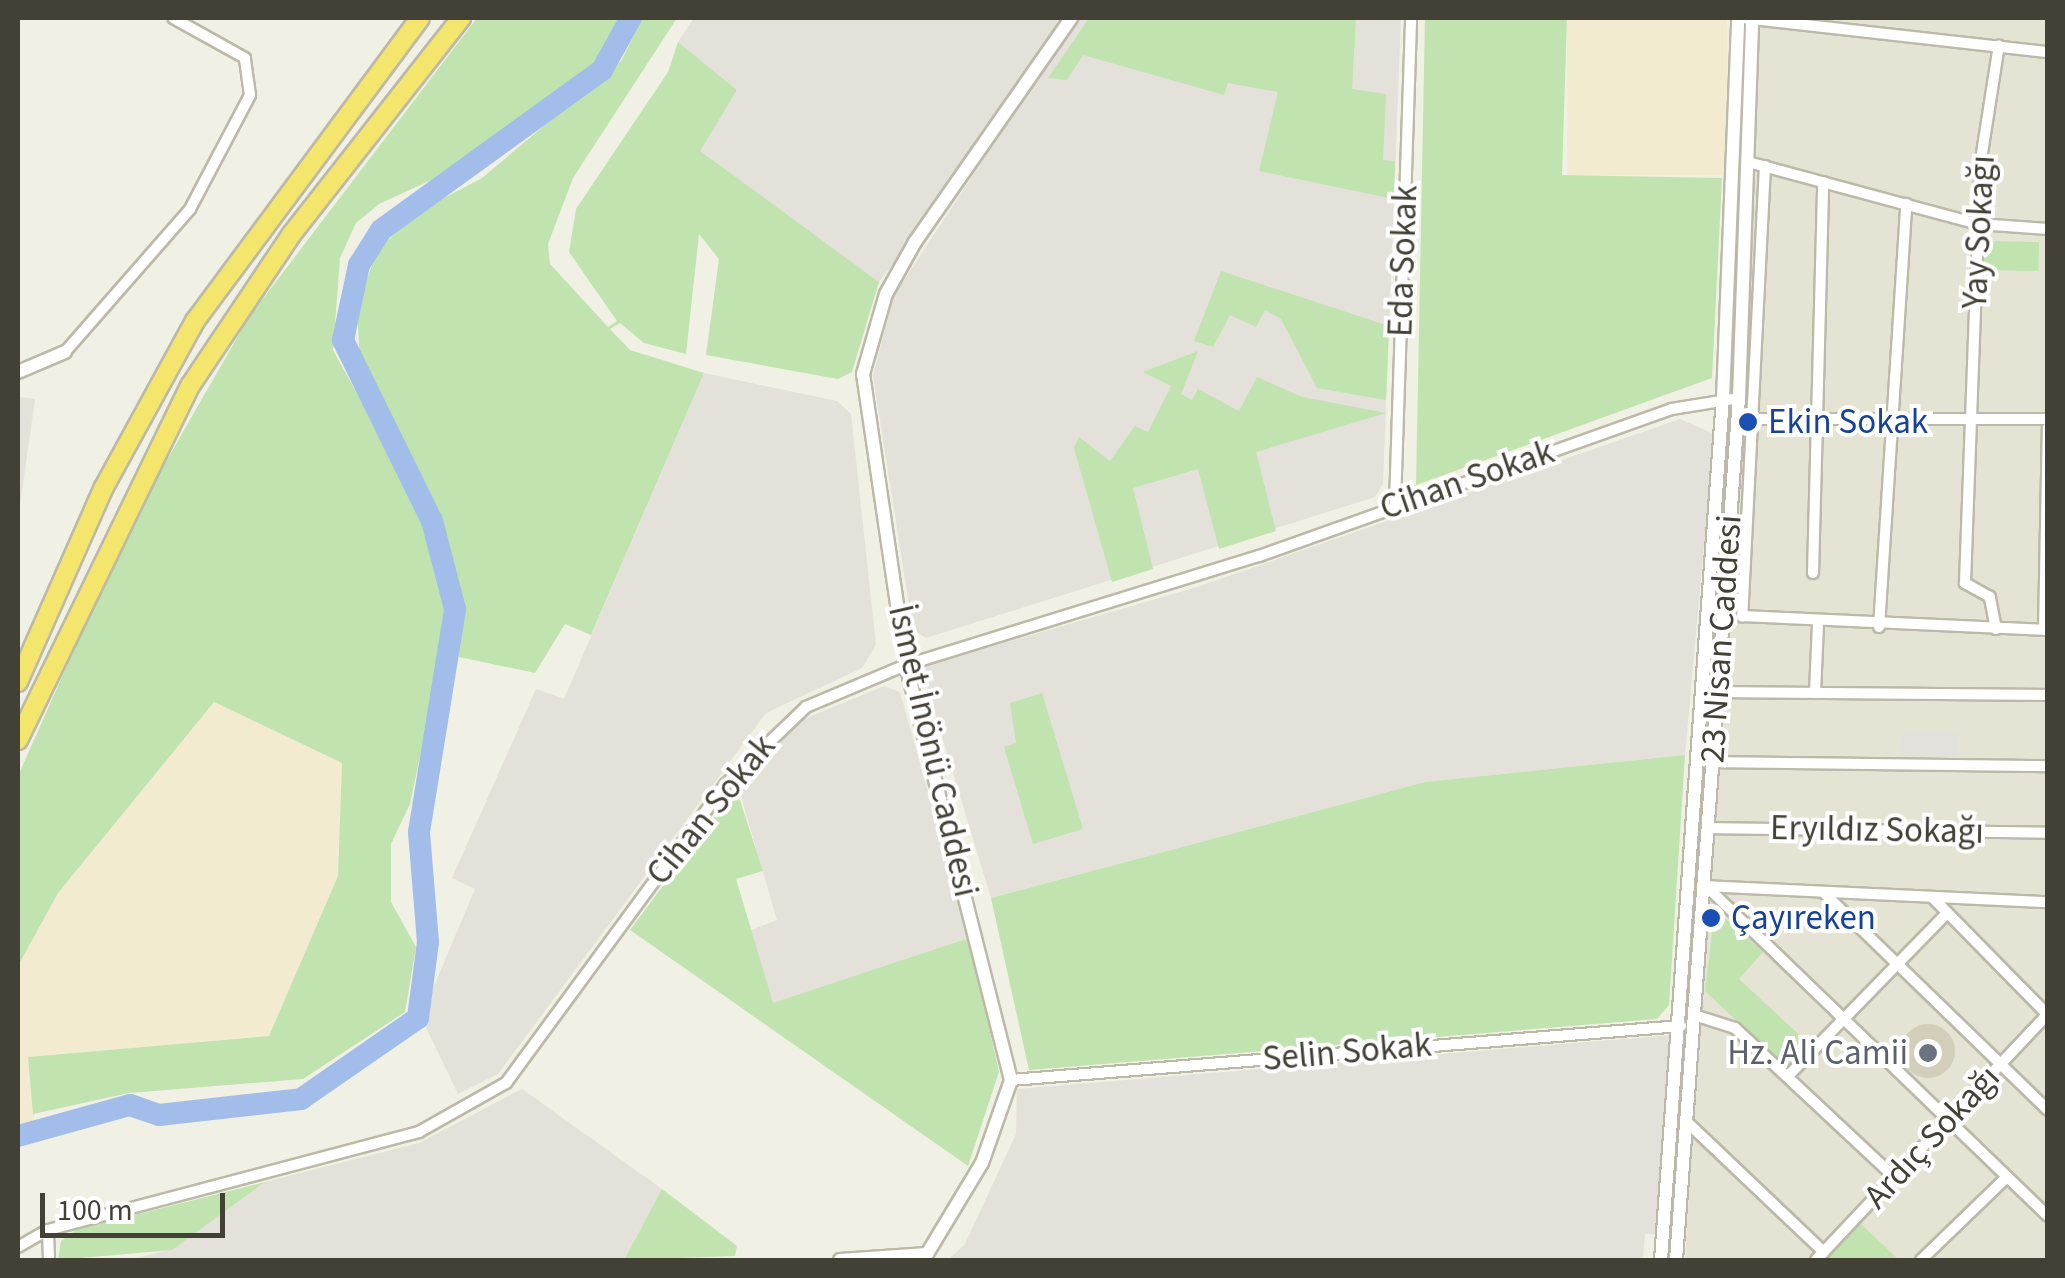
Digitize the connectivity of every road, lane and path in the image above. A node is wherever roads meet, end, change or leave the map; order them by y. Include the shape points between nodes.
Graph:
1 (173, 18) edge
2 (420, 18) edge
3 (461, 18) edge
4 (1071, 18) edge
5 (1411, 18) edge
6 (1741, 18) edge
7 (1752, 18) edge
8 (1885, 18) edge
9 (1884, 33) junction
10 (1999, 46) junction
11 (2048, 52) edge
12 (1748, 162) junction
13 (1765, 166) junction
14 (1823, 182) junction
15 (1906, 204) junction
16 (1978, 224) junction
17 (2048, 229) edge
18 (65, 352) joint
19 (18, 372) edge
20 (1723, 398) junction
21 (1740, 398) junction
22 (1898, 419) junction
23 (2048, 419) edge
24 (1754, 420) junction
25 (1969, 420) junction
26 (1820, 421) junction
27 (2048, 428) edge
28 (1395, 504) junction
29 (1812, 574) dead end
30 (1818, 624) junction
31 (1878, 627) junction
32 (1996, 630) junction
33 (2046, 630) edge
34 (906, 664) junction
35 (18, 682) edge
36 (1716, 692) junction
37 (1815, 693) junction
38 (2048, 695) edge
39 (18, 740) edge
40 (1712, 762) junction
41 (2048, 766) edge
42 (1707, 828) junction
43 (2048, 833) edge
44 (1704, 886) junction
45 (1822, 892) junction
46 (1932, 897) junction
47 (2048, 902) edge
48 (1945, 915) junction
49 (1897, 964) junction
50 (1694, 1014) junction
51 (2047, 1015) edge
52 (1844, 1019) junction
53 (1682, 1026) junction
54 (2000, 1064) junction
55 (1788, 1076) junction
56 (1011, 1080) junction
57 (2048, 1110) edge
58 (1948, 1120) junction
59 (1688, 1124) junction
60 (2006, 1176) junction
61 (1894, 1177) junction
62 (2048, 1216) edge
63 (48, 1230) junction
64 (18, 1247) edge
65 (1820, 1256) edge
66 (927, 1257) edge
67 (49, 1260) edge
68 (840, 1260) edge
69 (1661, 1260) edge
70 (1676, 1260) edge
71 (1921, 1260) edge

1 - 18 street via 245,58 250,95 190,209
2 - 35 highway via 195,322 103,488
3 - 39 highway via 290,235 190,386
4 - 34 street, İsmet İnönü Caddesi via 915,242 886,294 863,374
5 - 28 street, Eda Sokak
6 - 7 street
6 - 20 street, 23 Nisan Caddesi
7 - 9 street
7 - 12 street, 23 Nisan Caddesi
8 - 9 street
9 - 10 street
10 - 11 street
10 - 16 street, Yay Sokağı
12 - 13 street
12 - 21 street, 23 Nisan Caddesi
13 - 14 street
13 - 24 street
14 - 15 street
14 - 26 street
15 - 16 street
15 - 22 street
16 - 17 street
16 - 25 street, Yay Sokağı
18 - 19 street
20 - 21 street, Cihan Sokak
20 - 28 street, Cihan Sokak
20 - 53 street, 23 Nisan Caddesi
21 - 36 street, 23 Nisan Caddesi
22 - 25 street
22 - 26 street
22 - 31 street
23 - 25 street
24 - 26 street
24 - 30 street via 1742,616
25 - 32 street, Yay Sokağı via 1966,583 1990,598
26 - 29 street
27 - 33 street
28 - 34 street, Cihan Sokak
30 - 31 street
30 - 37 street
31 - 32 street
32 - 33 street
34 - 56 street, İsmet İnönü Caddesi
34 - 63 street, Cihan Sokak via 778,726 506,1082 419,1132
36 - 37 street
36 - 40 street, 23 Nisan Caddesi
37 - 38 street
40 - 41 street
40 - 42 street, 23 Nisan Caddesi
42 - 43 street, Eryıldız Sokağı
42 - 44 street, 23 Nisan Caddesi
44 - 45 street
44 - 50 street, 23 Nisan Caddesi
44 - 52 street
45 - 46 street
45 - 49 street
46 - 47 street
46 - 48 street
48 - 49 street
48 - 51 street
49 - 52 street
49 - 54 street
50 - 55 street via 1735,1028
50 - 59 street, 23 Nisan Caddesi
51 - 54 street, Ardıç Sokağı
52 - 55 street
52 - 58 street
53 - 56 street, Selin Sokak
53 - 69 street, 23 Nisan Caddesi
54 - 57 street
54 - 58 street, Ardıç Sokağı
55 - 61 street
56 - 66 street via 982,1163
58 - 60 street
58 - 61 street, Ardıç Sokağı
59 - 65 street
59 - 70 street, 23 Nisan Caddesi
60 - 62 street
60 - 71 street
61 - 65 street, Ardıç Sokağı
63 - 64 street, Cihan Sokak
63 - 67 street
66 - 68 street

